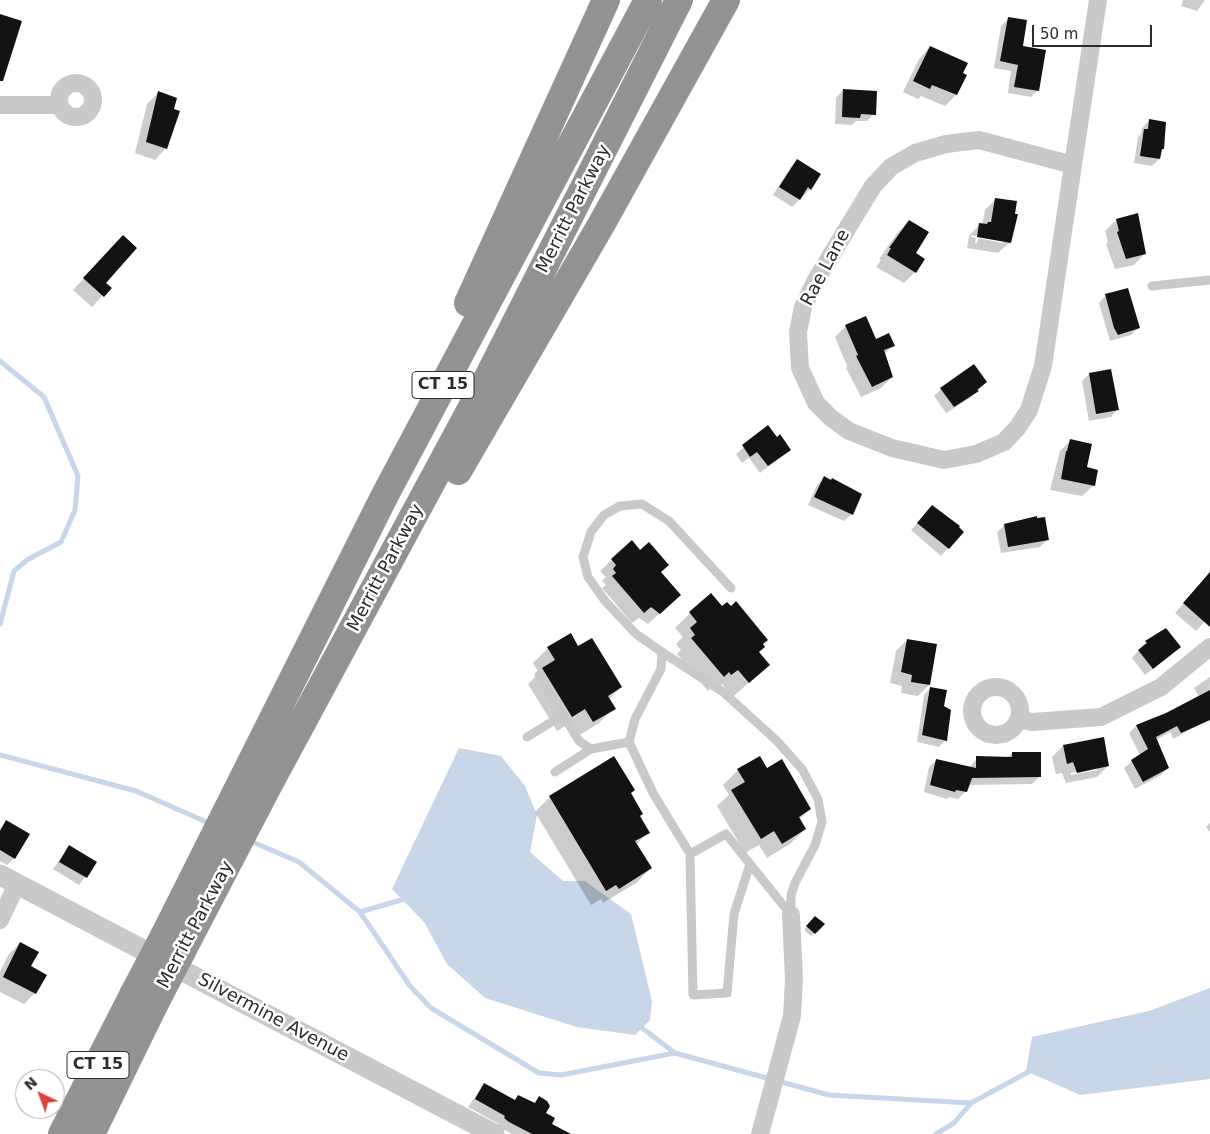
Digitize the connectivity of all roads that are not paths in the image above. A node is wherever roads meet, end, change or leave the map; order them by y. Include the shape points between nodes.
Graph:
1 (606, 0) edge
2 (648, 0) edge
3 (679, 0) edge
4 (726, 0) edge
5 (1098, 0) edge
6 (59, 105) dead end
7 (0, 106) edge
8 (1073, 165) junction
9 (1210, 280) edge
10 (1152, 286) dead end
11 (385, 495) junction
12 (731, 588) dead end
13 (348, 637) junction
14 (1210, 647) edge
15 (662, 652) junction
16 (538, 676) dead end
17 (563, 715) junction
18 (1019, 719) dead end
19 (527, 737) dead end
20 (629, 742) junction
21 (591, 749) junction
22 (555, 772) dead end
23 (257, 780) junction
24 (690, 854) junction
25 (750, 864) junction
26 (9, 880) edge
27 (791, 915) junction
28 (0, 920) edge
29 (143, 1000) junction
30 (62, 1134) edge
31 (91, 1134) edge
32 (494, 1134) edge
33 (760, 1134) edge

1 - 11 highway via 454,332
2 - 11 highway, Merritt Parkway / CT 15
3 - 13 highway, Merritt Parkway / CT 15 via 484,385
4 - 13 highway via 480,434 414,544
5 - 8 street, Rae Lane
6 - 7 street
8 - 8 street, Rae Lane via 1043,366 1029,410 1004,442 976,454 944,460 892,448 849,431 816,403 800,368 798,332 803,307 872,186 892,167 915,153 946,144 979,140
9 - 10 lane
11 - 23 highway, Merritt Parkway / CT 15
12 - 15 lane via 669,521 642,504 620,506 604,515 586,544 583,557 586,572 621,620
13 - 23 highway, Merritt Parkway / CT 15
14 - 18 street via 1162,687 1101,718 1032,722
15 - 20 lane via 660,669 635,719
15 - 27 lane via 724,692 776,740 802,769 818,799 822,822 815,845 795,883
16 - 17 lane
17 - 19 lane
17 - 21 lane via 579,742
20 - 21 lane
20 - 24 lane via 653,793
21 - 22 lane
23 - 29 highway, Merritt Parkway / CT 15, bridge
24 - 25 lane via 726,834
24 - 25 lane via 693,995 727,992 734,914
25 - 27 lane
26 - 28 street
26 - 32 street, Silvermine Avenue
27 - 33 street via 793,998 788,1034
29 - 30 highway, Merritt Parkway / CT 15
29 - 31 highway, Merritt Parkway / CT 15

